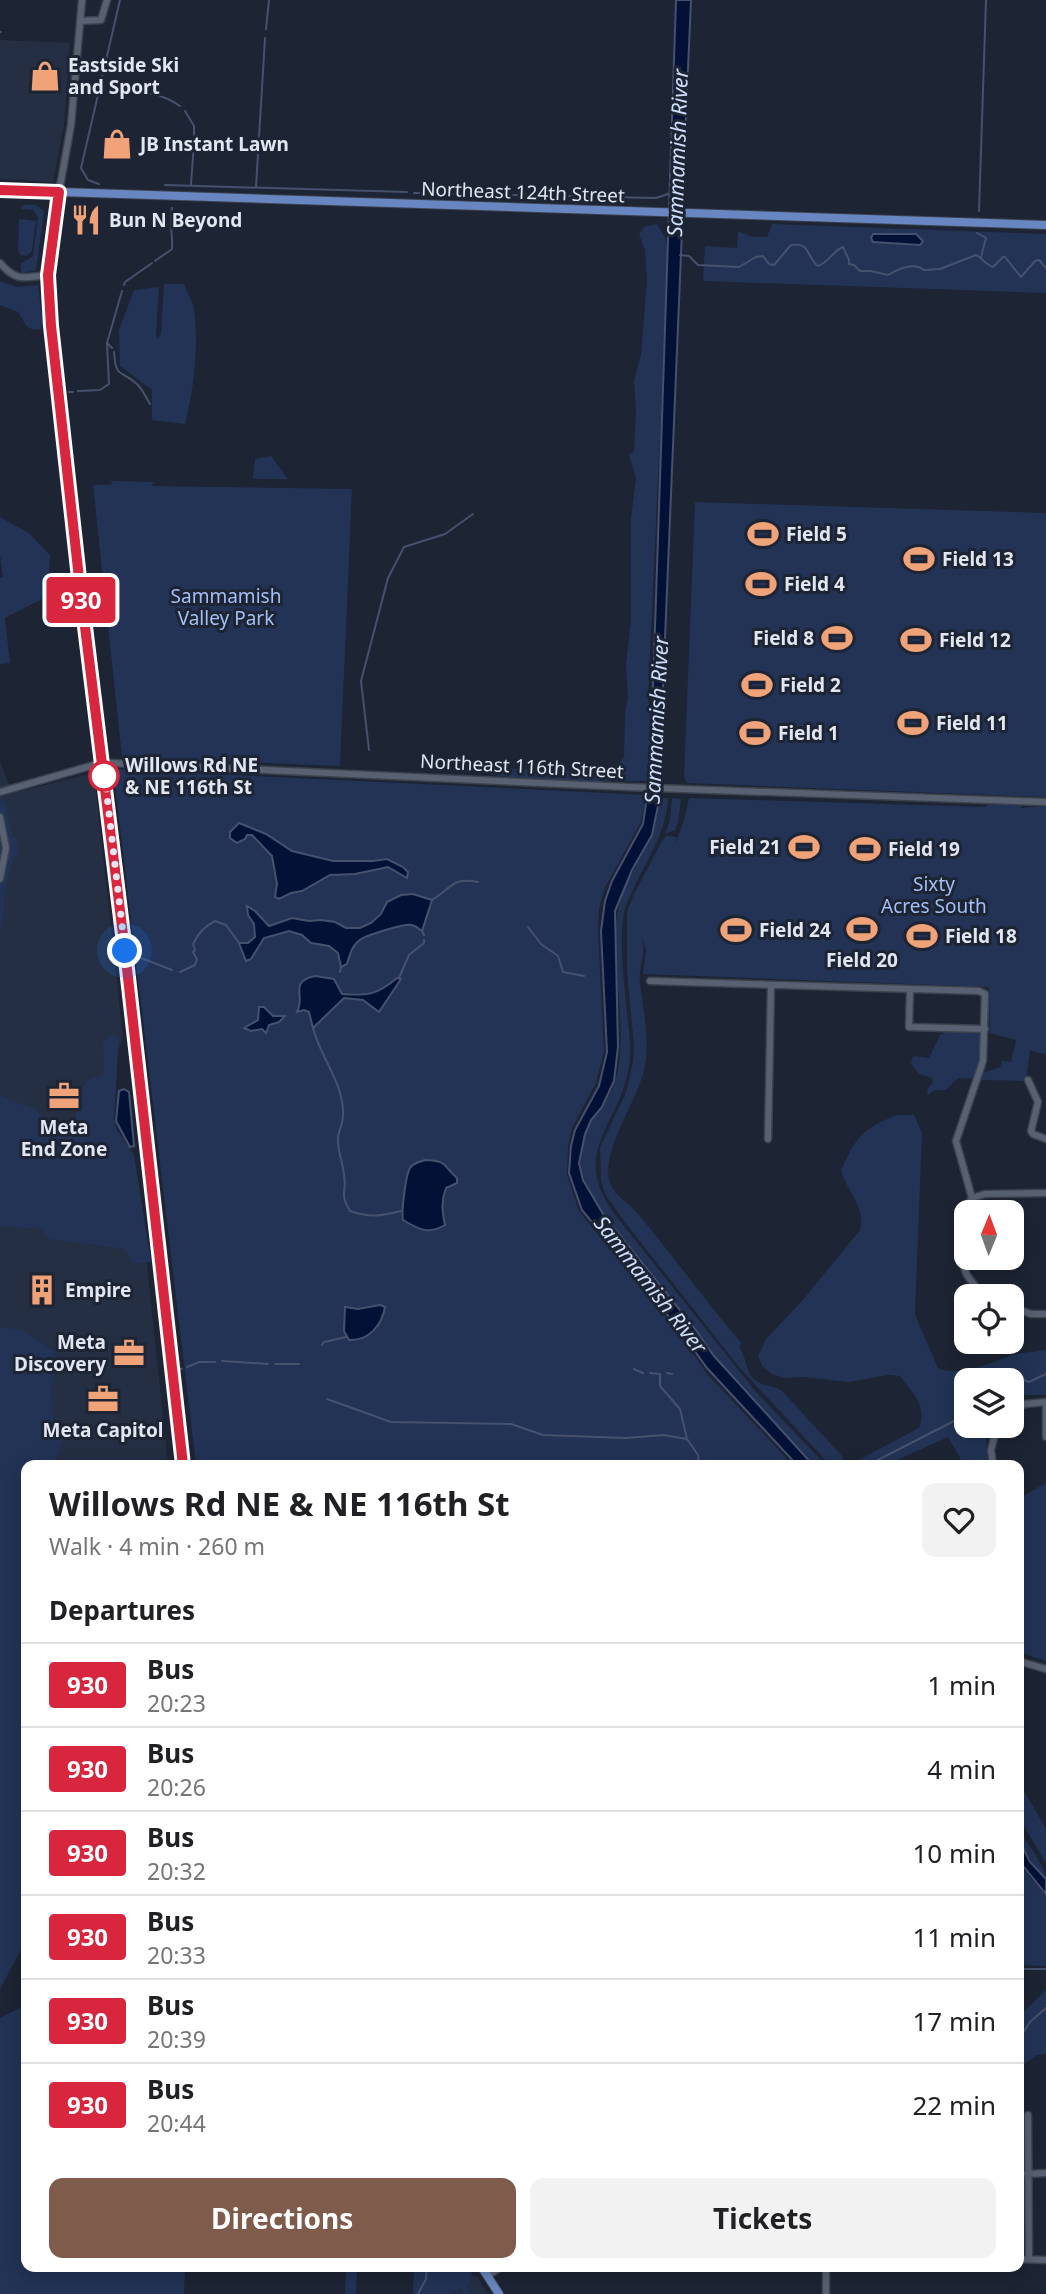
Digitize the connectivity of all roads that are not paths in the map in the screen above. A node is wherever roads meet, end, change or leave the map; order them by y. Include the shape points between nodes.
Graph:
1 (82, 0) edge
2 (107, 0) edge
3 (80, 21) junction
4 (0, 190) edge
5 (59, 192) junction
6 (1046, 225) edge
7 (0, 263) edge
8 (48, 275) junction
9 (103, 763) junction
10 (0, 792) edge
11 (1046, 802) edge
12 (0, 817) edge
13 (0, 879) edge
14 (650, 981) dead end
15 (771, 985) junction
16 (910, 990) junction
17 (985, 1029) junction
18 (1028, 1080) dead end
19 (768, 1139) dead end
20 (1046, 1139) edge
21 (1046, 1193) edge
22 (972, 1198) junction
23 (975, 1284) edge
24 (1024, 1311) edge
25 (1046, 1314) edge
26 (1046, 1402) edge
27 (1024, 1404) edge
28 (1046, 1437) edge
29 (994, 1438) edge
30 (182, 1460) edge
31 (992, 1460) edge
32 (1024, 1663) edge
33 (1046, 1669) edge
34 (1028, 2115) dead end
35 (1046, 2173) edge
36 (1027, 2174) junction
37 (1024, 2259) edge
38 (1029, 2259) junction
39 (1046, 2260) edge
40 (485, 2272) edge
41 (493, 2272) edge
42 (826, 2272) edge
43 (487, 2276) junction
44 (499, 2294) edge
45 (826, 2294) edge

1 - 3 street
2 - 3 street via 101,20
3 - 5 street via 71,125
4 - 5 main road, Northeast 124th Street
5 - 6 main road, Northeast 124th Street
5 - 8 main road
7 - 8 street via 18,277
8 - 9 main road via 71,515
9 - 10 street, Northeast 116th Street
9 - 11 street, Northeast 116th Street
9 - 30 main road
12 - 13 street via 6,848
14 - 15 street
15 - 16 street
15 - 19 street
16 - 17 street via 985,994
16 - 17 street via 909,1027
17 - 22 street via 983,1061 956,1137
18 - 20 street via 1038,1102 1031,1131
21 - 22 street
22 - 23 street via 963,1216 961,1252
24 - 25 street
26 - 27 street
26 - 28 street
29 - 31 street
32 - 33 street
34 - 36 street
35 - 36 street
36 - 38 street
37 - 38 street
38 - 39 street
40 - 43 main road
41 - 43 street
42 - 45 street
43 - 44 main road

